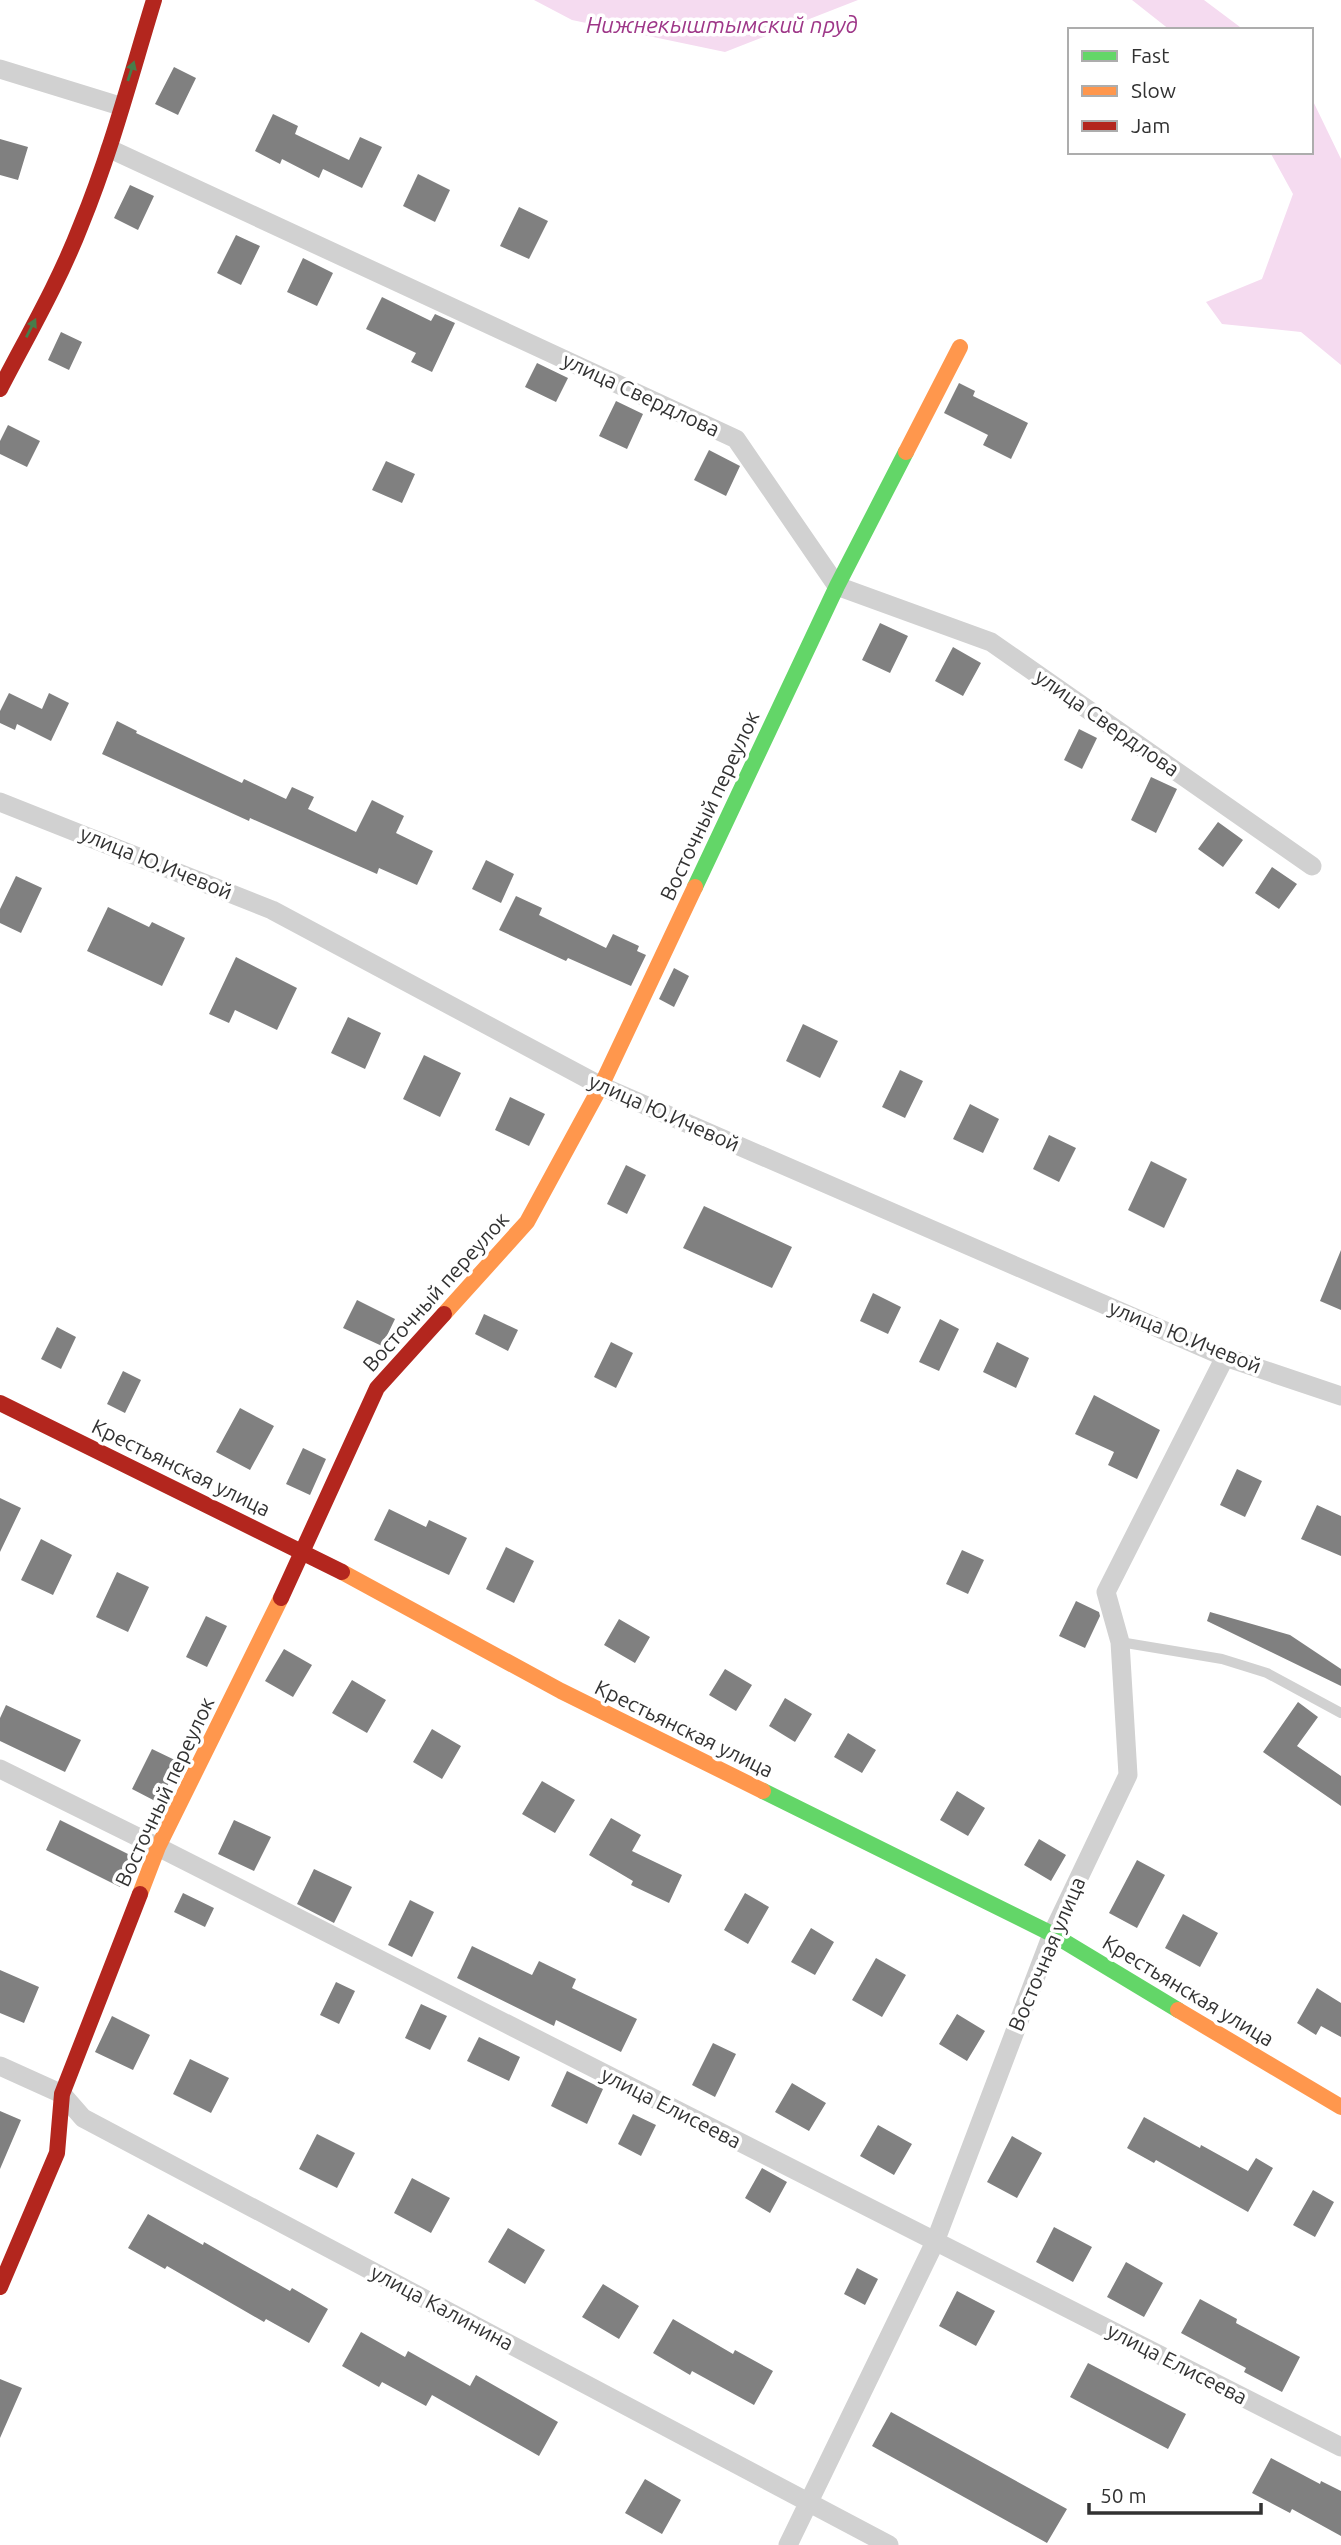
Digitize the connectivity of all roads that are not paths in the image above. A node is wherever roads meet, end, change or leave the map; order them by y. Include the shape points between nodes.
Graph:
1 (154, 0) edge
2 (0, 69) edge
3 (120, 106) junction
4 (110, 149) junction
5 (960, 347) dead end
6 (0, 389) edge
7 (837, 586) junction
8 (0, 802) edge
9 (1312, 866) dead end
10 (601, 1086) junction
11 (1225, 1357) junction
12 (1341, 1396) edge
13 (0, 1403) edge
14 (304, 1551) junction
15 (1120, 1642) junction
16 (1341, 1713) edge
17 (0, 1769) edge
18 (158, 1847) junction
19 (1052, 1934) junction
20 (0, 2066) edge
21 (62, 2094) junction
22 (1341, 2107) edge
23 (935, 2242) junction
24 (0, 2287) edge
25 (1341, 2447) edge
26 (810, 2502) junction
27 (788, 2545) edge
28 (889, 2545) edge

3 -> 1 street
2 - 3 street
3 - 4 street
6 -> 4 street via 69,256
4 - 7 street, улица Свердлова via 736,439
5 - 7 street, Восточный переулок
7 - 9 street, улица Свердлова via 991,642
7 - 10 street, Восточный переулок
8 - 10 street, улица Ю.Ичевой via 272,909
10 - 11 street, улица Ю.Ичевой
10 - 14 street, Восточный переулок via 527,1222 377,1388
11 - 12 street, улица Ю.Ичевой
11 - 15 street, Восточная улица via 1106,1592
13 - 14 street, Крестьянская улица
14 - 18 street, Восточный переулок
14 - 19 street, Крестьянская улица via 561,1691
15 - 16 lane via 1222,1659 1267,1673
15 - 19 street, Восточная улица via 1128,1775
17 - 18 street, улица Елисеева
18 - 21 street, Восточный переулок
18 - 23 street, улица Елисеева
19 - 22 street, Крестьянская улица
19 - 23 street, Восточная улица
20 - 21 street, улица Калинина
21 - 24 street, Восточный переулок via 57,2153
21 - 26 street, улица Калинина via 83,2118
23 - 25 street, улица Елисеева
23 - 26 street, Восточная улица
26 - 27 street, Восточная улица
26 - 28 street, улица Калинина

